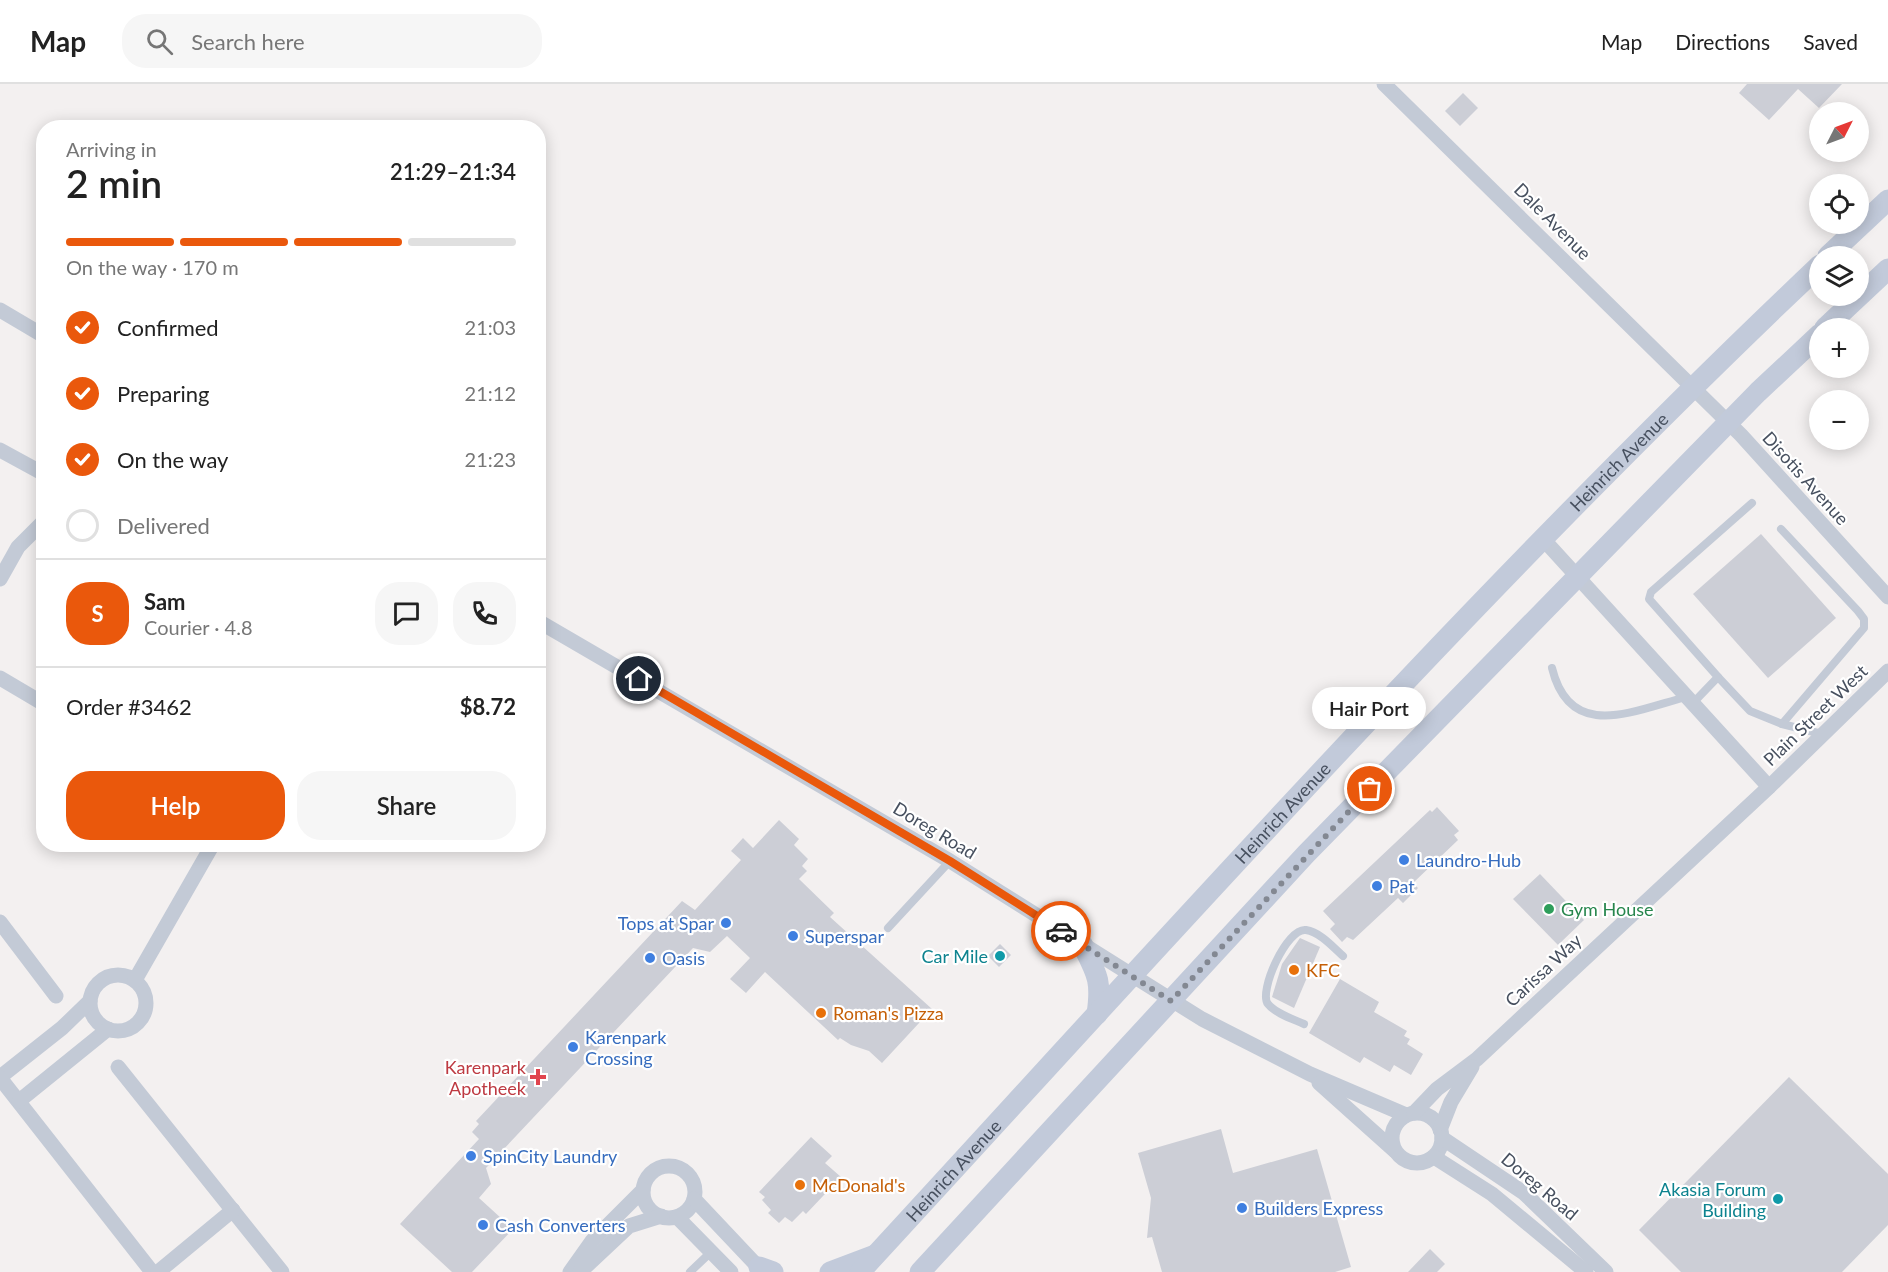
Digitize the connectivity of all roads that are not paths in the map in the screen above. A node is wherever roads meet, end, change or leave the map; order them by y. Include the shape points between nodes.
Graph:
1 (1384, 84) edge
2 (1888, 200) edge
3 (1839, 246) edge
4 (1888, 270) edge
5 (1809, 275) edge
6 (0, 310) edge
7 (1836, 318) edge
8 (36, 331) edge
9 (1809, 345) edge
10 (1692, 387) junction
11 (1728, 423) junction
12 (0, 450) edge
13 (36, 470) edge
14 (1752, 503) dead end
15 (36, 529) edge
16 (1781, 530) dead end
17 (1544, 540) junction
18 (1577, 577) junction
19 (0, 579) edge
20 (1888, 597) edge
21 (546, 626) edge
22 (1552, 668) dead end
23 (1888, 671) edge
24 (0, 678) edge
25 (1718, 678) junction
26 (36, 699) edge
27 (1689, 700) junction
28 (1782, 724) junction
29 (1822, 734) junction
30 (1768, 787) junction
31 (208, 852) edge
32 (950, 861) junction
33 (0, 922) edge
34 (888, 928) dead end
35 (1082, 944) junction
36 (1343, 956) dead end
37 (1131, 976) junction
38 (135, 980) junction
39 (56, 996) dead end
40 (90, 1001) junction
41 (1171, 1001) junction
42 (1097, 1014) junction
43 (1304, 1024) dead end
44 (108, 1029) junction
45 (1476, 1059) junction
46 (118, 1067) dead end
47 (1310, 1074) junction
48 (0, 1077) edge
49 (19, 1101) junction
50 (1410, 1114) junction
51 (1441, 1134) junction
52 (1395, 1151) junction
53 (1434, 1157) junction
54 (643, 1190) junction
55 (694, 1199) junction
56 (233, 1210) junction
57 (661, 1216) junction
58 (677, 1217) junction
59 (942, 1248) junction
60 (711, 1252) junction
61 (877, 1254) junction
62 (765, 1270) edge
63 (152, 1272) edge
64 (158, 1272) edge
65 (282, 1272) edge
66 (570, 1272) edge
67 (580, 1272) edge
68 (690, 1272) edge
69 (731, 1272) edge
70 (830, 1272) edge
71 (861, 1272) edge
72 (921, 1272) edge
73 (931, 1272) edge
74 (1586, 1272) edge
75 (1606, 1272) edge

1 - 10 street, Dale Avenue
2 - 3 street
4 - 7 street
5 - 10 street, Heinrich Avenue
6 - 8 street
9 - 11 street
10 - 11 street, Disotis Avenue
10 - 17 street, Heinrich Avenue
11 - 18 street
11 - 20 street, Disotis Avenue
12 - 13 street
14 - 25 lane via 1651,592 1649,599
15 - 19 street via 18,547
16 - 28 lane via 1864,619 1864,628
17 - 18 street
17 - 37 street, Heinrich Avenue via 1324,767
18 - 27 street
18 - 41 street via 1306,854
21 - 32 street, Doreg Road
22 - 27 lane via 1566,700 1583,714 1598,716
23 - 29 street, Plain Street West
24 - 26 street
25 - 27 lane
25 - 28 lane via 1750,711
27 - 30 street
28 - 29 lane
29 - 30 street, Plain Street West
30 - 45 street, Carissa Way
31 - 38 street
32 - 34 lane
32 - 35 street, Doreg Road
33 - 39 street
35 - 37 street, Doreg Road
35 - 42 street via 1101,988
36 - 43 lane via 1318,934 1305,929 1288,938 1264,993 1274,1010
37 - 41 street, Doreg Road
37 - 42 street, Heinrich Avenue
38 - 40 street via 119,975 103,979
38 - 44 street via 146,997 143,1017 128,1030
40 - 44 street via 94,1018
40 - 48 street
41 - 47 street, Doreg Road
41 - 59 street
42 - 61 street, Heinrich Avenue
44 - 49 street
45 - 50 street, Carissa Way
45 - 51 street, Carissa Way via 1451,1102
46 - 56 street
47 - 50 street, Doreg Road
47 - 52 street, Doreg Road
48 - 49 street
49 - 63 street
50 - 51 street, Doreg Road via 1430,1117
50 - 52 street via 1394,1127 1391,1135
51 - 53 street
51 - 75 street, Doreg Road via 1524,1193
52 - 53 street, Doreg Road via 1415,1164
53 - 74 street, Doreg Road via 1492,1194
54 - 55 street via 656,1169 673,1166 693,1181
54 - 57 street via 648,1206
54 - 66 street via 592,1241
55 - 58 street via 691,1207
55 - 62 street
56 - 64 street
56 - 65 street
57 - 58 street
57 - 67 street via 629,1226
58 - 60 street
59 - 72 street
59 - 73 street
60 - 68 lane
60 - 69 street
61 - 70 street
61 - 71 street, Heinrich Avenue

